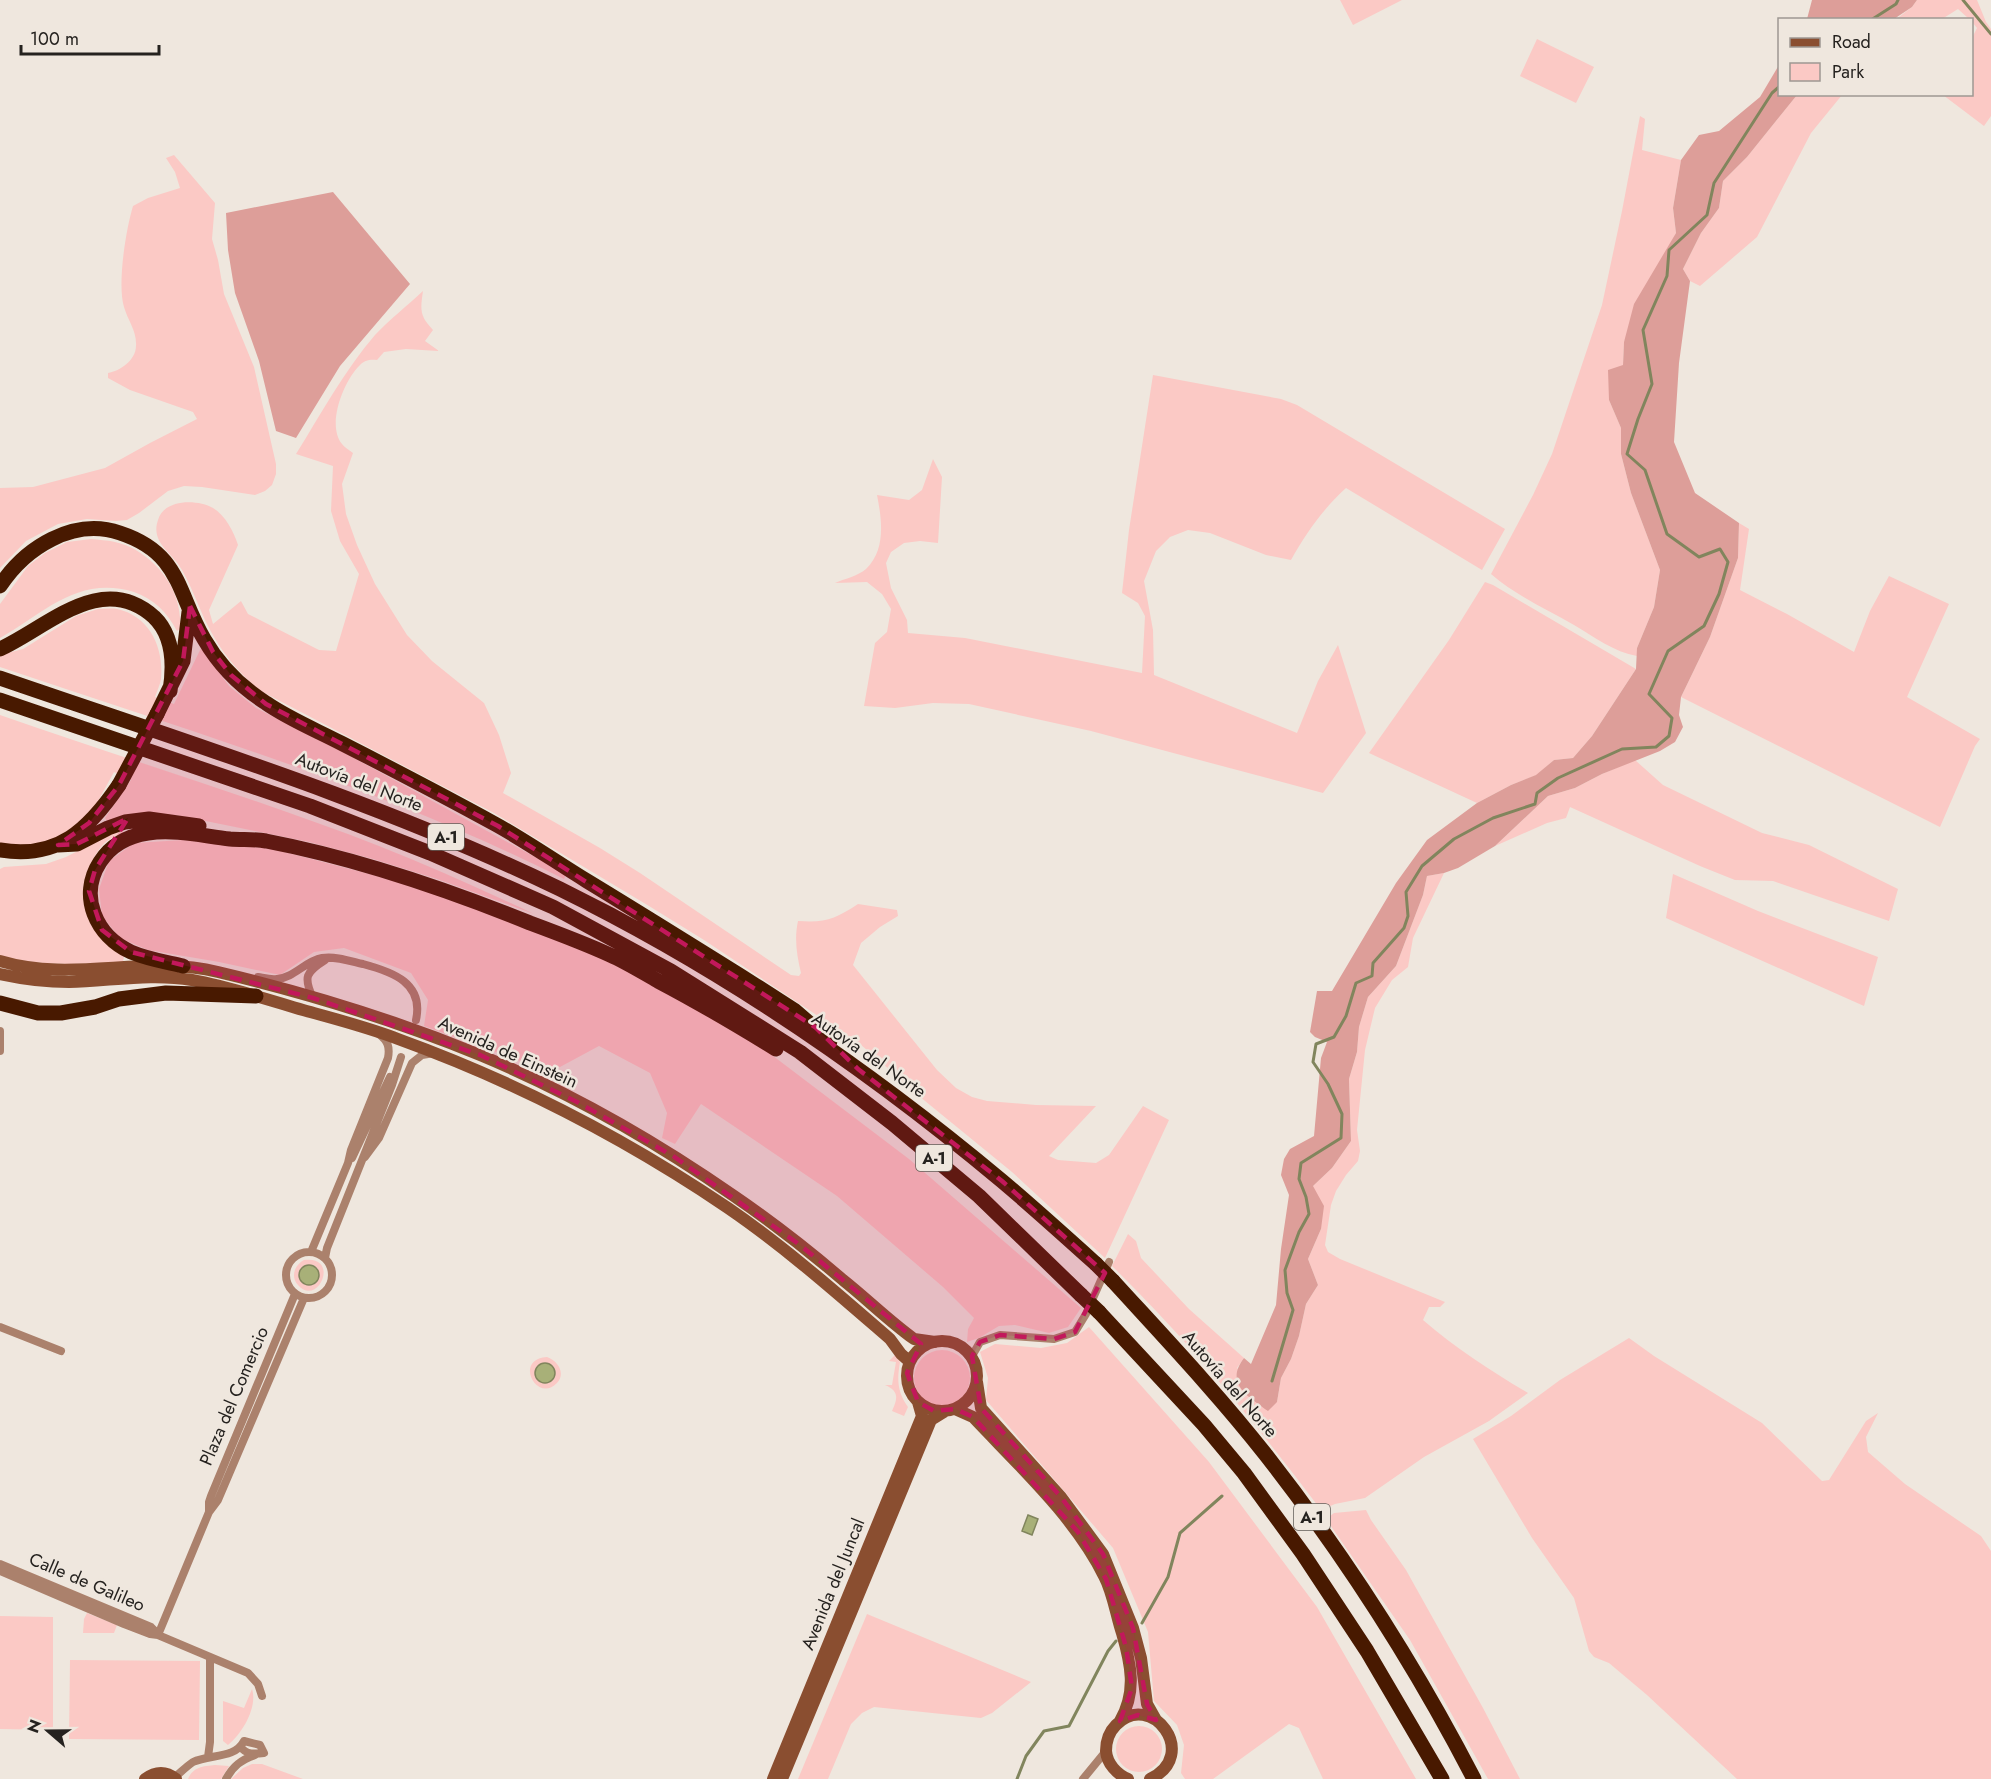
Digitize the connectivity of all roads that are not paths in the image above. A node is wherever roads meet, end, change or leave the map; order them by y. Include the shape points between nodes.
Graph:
1 (0, 586) edge
2 (189, 606) junction
3 (0, 649) edge
4 (0, 678) edge
5 (170, 691) junction
6 (0, 700) edge
7 (264, 841) junction
8 (58, 845) junction
9 (0, 850) edge
10 (336, 958) junction
11 (0, 961) edge
12 (183, 966) junction
13 (216, 972) junction
14 (0, 974) edge
15 (256, 996) junction
16 (314, 998) junction
17 (0, 1003) edge
18 (416, 1020) dead end
19 (368, 1029) junction
20 (0, 1031) edge
21 (0, 1051) edge
22 (434, 1053) junction
23 (858, 1069) junction
24 (849, 1090) junction
25 (363, 1160) junction
26 (348, 1163) junction
27 (311, 1252) junction
28 (325, 1258) junction
29 (1103, 1263) junction
30 (299, 1296) junction
31 (0, 1327) edge
32 (935, 1342) junction
33 (62, 1351) dead end
34 (972, 1356) junction
35 (910, 1362) junction
36 (977, 1382) junction
37 (918, 1402) junction
38 (949, 1411) junction
39 (0, 1564) edge
40 (0, 1571) edge
41 (158, 1635) junction
42 (210, 1657) junction
43 (262, 1696) dead end
44 (1156, 1720) junction
45 (1120, 1721) junction
46 (1106, 1751) junction
47 (208, 1757) junction
48 (1169, 1761) junction
49 (1118, 1777) edge
50 (179, 1778) edge
51 (145, 1779) edge
52 (226, 1779) edge
53 (773, 1779) edge
54 (782, 1779) edge
55 (1083, 1779) edge
56 (1150, 1779) edge
57 (1170, 1779) edge
58 (1442, 1779) edge
59 (1474, 1779) edge

1 - 2 highway via 40,545 68,533 104,530 131,537 153,550 171,570
2 - 5 highway via 183,662
2 - 23 highway via 204,638 231,675 266,704 498,826 794,1010
3 - 5 highway via 96,599 129,602 152,615 165,634 173,666
4 - 23 highway, Autovía del Norte / A-1 via 315,785 434,831 561,889 644,933
5 - 8 highway, bridge via 104,807 76,835
6 - 24 highway, Autovía del Norte / A-1 via 310,806 553,907 743,1015
7 - 8 highway via 235,832 149,819 125,822 77,844
7 - 12 highway via 150,833 116,844 104,856 89,891 92,912 102,930 131,952
7 - 24 highway via 372,867 455,894 610,955
8 - 9 highway via 28,851
10 - 13 street via 316,959 276,980
10 - 16 street via 310,971 308,987
10 - 18 street via 369,965 406,982 418,1004
11 - 12 street, Avenida de Einstein via 68,971
12 - 13 street, Avenida de Einstein
13 - 16 street, Avenida de Einstein
14 - 15 street, Avenida de Einstein via 70,982 143,976 168,978
15 - 17 highway via 166,993 61,1013
15 - 19 street, Avenida de Einstein
16 - 32 street, Avenida de Einstein via 480,1055 618,1124 735,1197 914,1339
19 - 22 street, Avenida de Einstein
19 - 26 street via 384,1038 390,1050
20 - 21 street
22 - 25 street via 411,1063 380,1138
22 - 35 street, Avenida de Einstein via 528,1093 693,1185 791,1254 891,1339
23 - 29 highway, Autovía del Norte / A-1
24 - 58 highway, Autovía del Norte / A-1, bridge via 979,1196 1099,1312 1204,1425 1303,1554 1367,1651
25 - 26 street via 403,1053
25 - 28 street
26 - 27 street
27 - 28 street
27 - 30 street via 297,1255 287,1267 286,1282
28 - 30 street via 332,1270 331,1285 320,1296
29 - 34 street via 1086,1314 1075,1332 1054,1339 1000,1335 980,1342
29 - 59 highway, Autovía del Norte / A-1, bridge via 1113,1281 1226,1406 1323,1531 1390,1630
30 - 41 street, Plaza del Comercio via 208,1502 209,1512
31 - 33 street
32 - 34 street via 955,1343
32 - 35 street via 916,1353
34 - 36 street
35 - 37 street via 908,1383
36 - 38 street via 966,1403
36 - 44 street via 981,1408 1061,1497 1103,1554 1133,1628 1142,1658 1147,1704
37 - 38 street
37 - 53 street, Avenida del Juncal via 922,1416
38 - 45 street via 973,1417 1078,1532 1106,1579 1126,1647 1132,1688 1128,1708
38 - 54 street, Avenida del Juncal via 931,1420
39 - 41 street, Calle de Galileo via 151,1627
40 - 41 street, Calle de Galileo
41 - 42 street, Calle de Galileo
42 - 43 street, Calle de Galileo via 248,1673
42 - 47 street
44 - 45 street via 1138,1715
44 - 48 street via 1171,1742
45 - 46 street via 1107,1740
46 - 49 street
46 - 55 street
47 - 50 street via 192,1763
47 - 52 street via 231,1753 244,1741 260,1745 264,1752 232,1767
48 - 56 street
48 - 57 street
50 - 51 street via 154,1773

